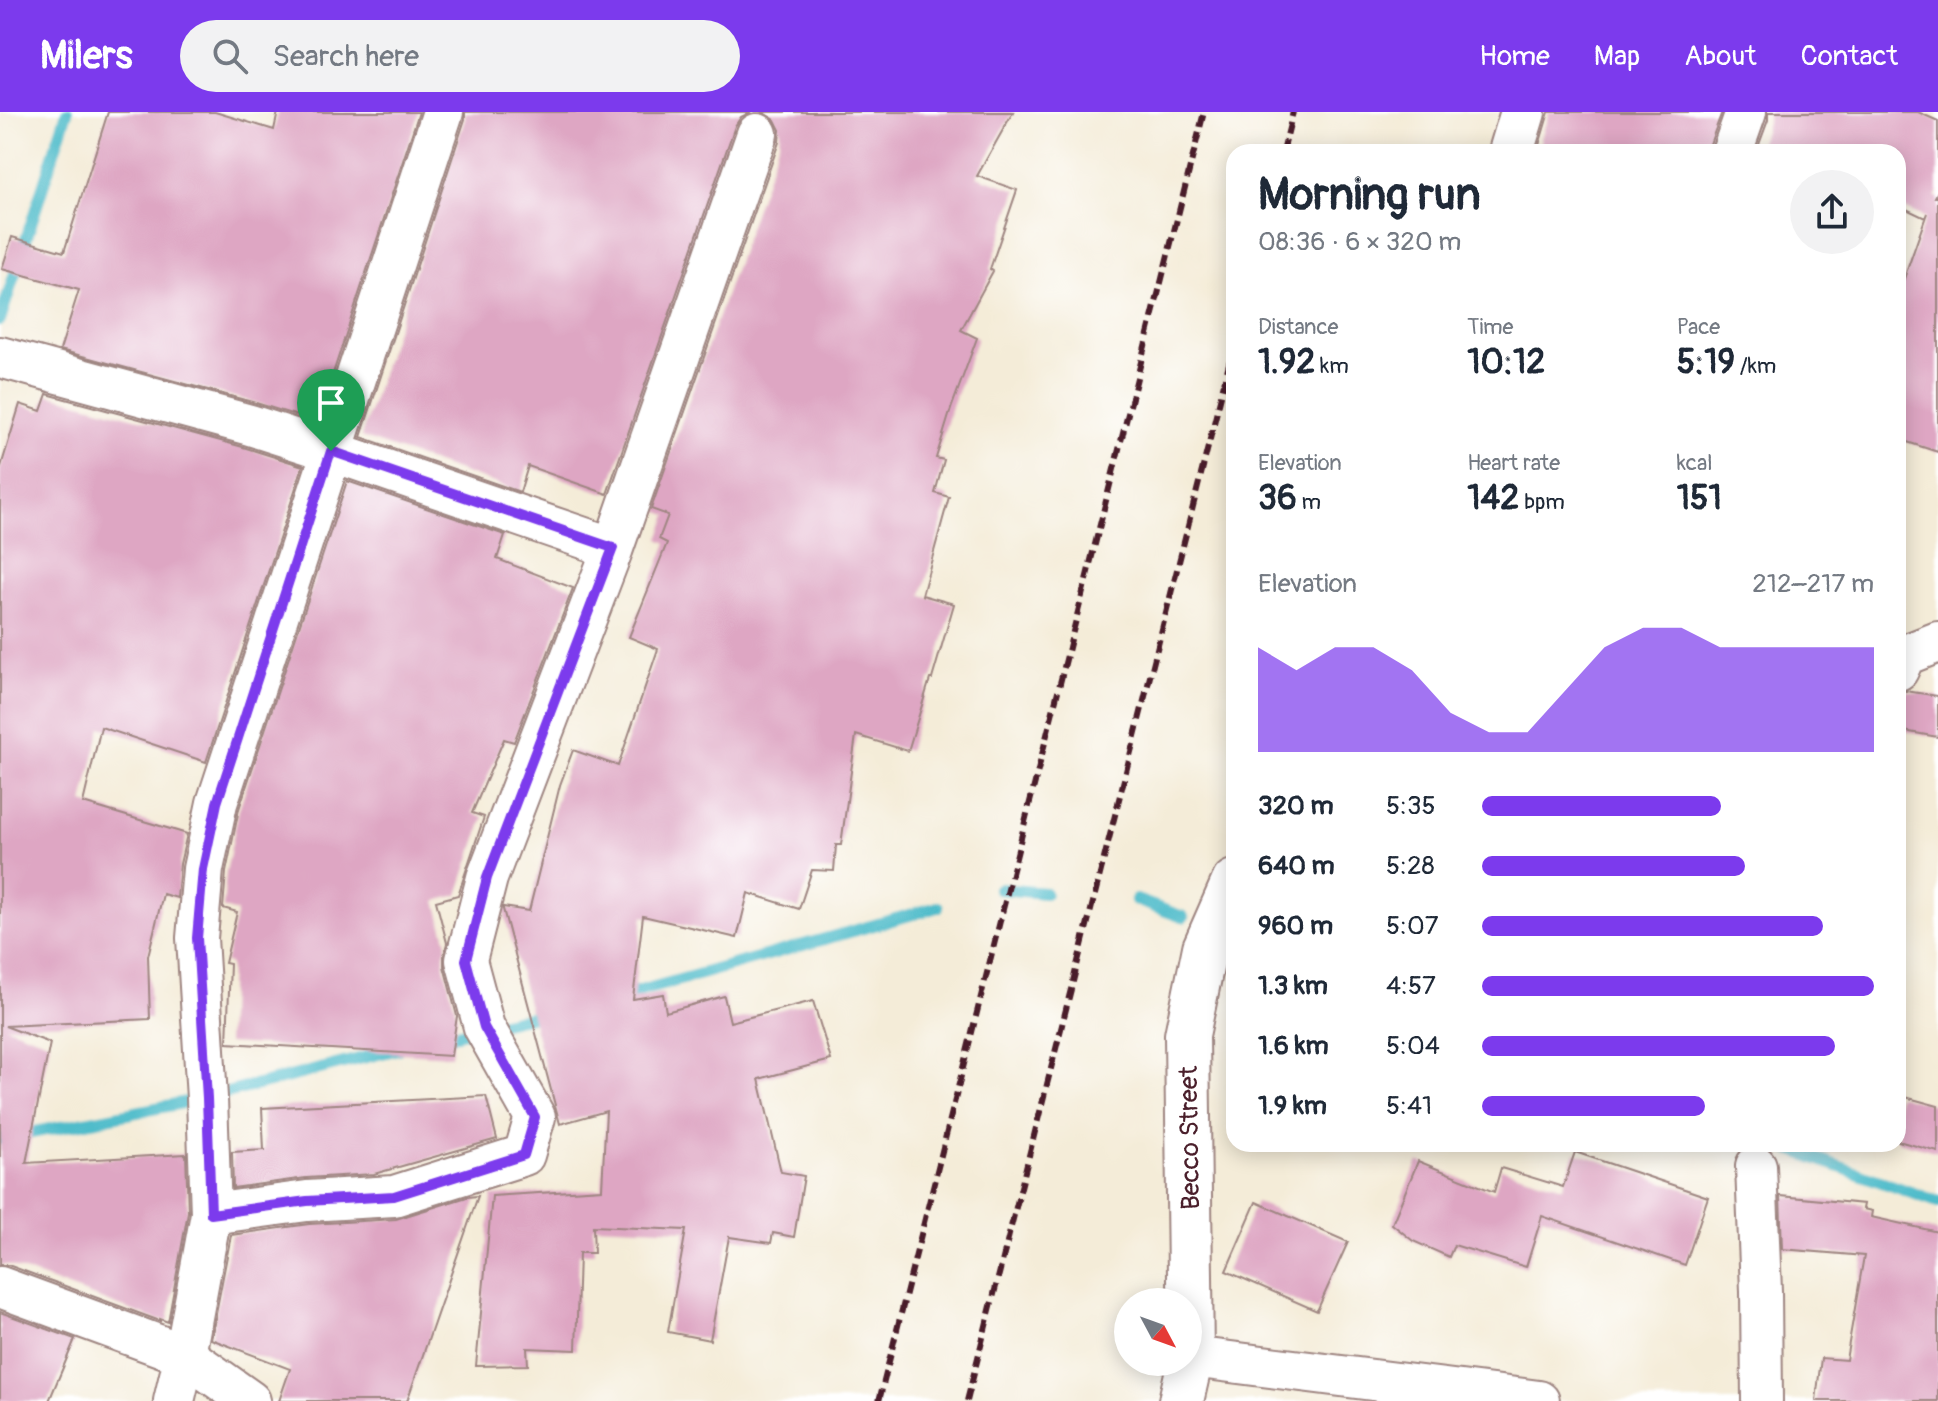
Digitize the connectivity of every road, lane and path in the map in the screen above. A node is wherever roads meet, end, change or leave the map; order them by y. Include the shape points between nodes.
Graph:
1 (443, 112) edge
2 (1523, 112) edge
3 (1746, 112) edge
4 (757, 134) dead end
5 (1513, 144) edge
6 (1735, 144) edge
7 (0, 357) edge
8 (331, 451) junction
9 (613, 548) junction
10 (1938, 642) edge
11 (1906, 655) edge
12 (1226, 900) edge
13 (1756, 1166) dead end
14 (211, 1214) junction
15 (0, 1287) edge
16 (1191, 1288) edge
17 (185, 1355) junction
18 (1202, 1358) edge
19 (1187, 1376) edge
20 (174, 1401) edge
21 (250, 1401) edge
22 (1181, 1401) edge
23 (1539, 1401) edge
24 (1762, 1401) edge

1 - 8 street
2 - 5 street
3 - 6 street
4 - 9 street
7 - 8 street
8 - 9 street
8 - 14 street via 217,803 203,869 197,938
9 - 14 street via 487,878 466,960 484,1027 535,1117 524,1155 394,1196
10 - 11 street
12 - 16 street, Becco Street via 1205,948 1187,1035
13 - 24 street
14 - 17 street
15 - 17 street
17 - 20 street
17 - 21 street
18 - 23 street
19 - 22 street, Becco Street

